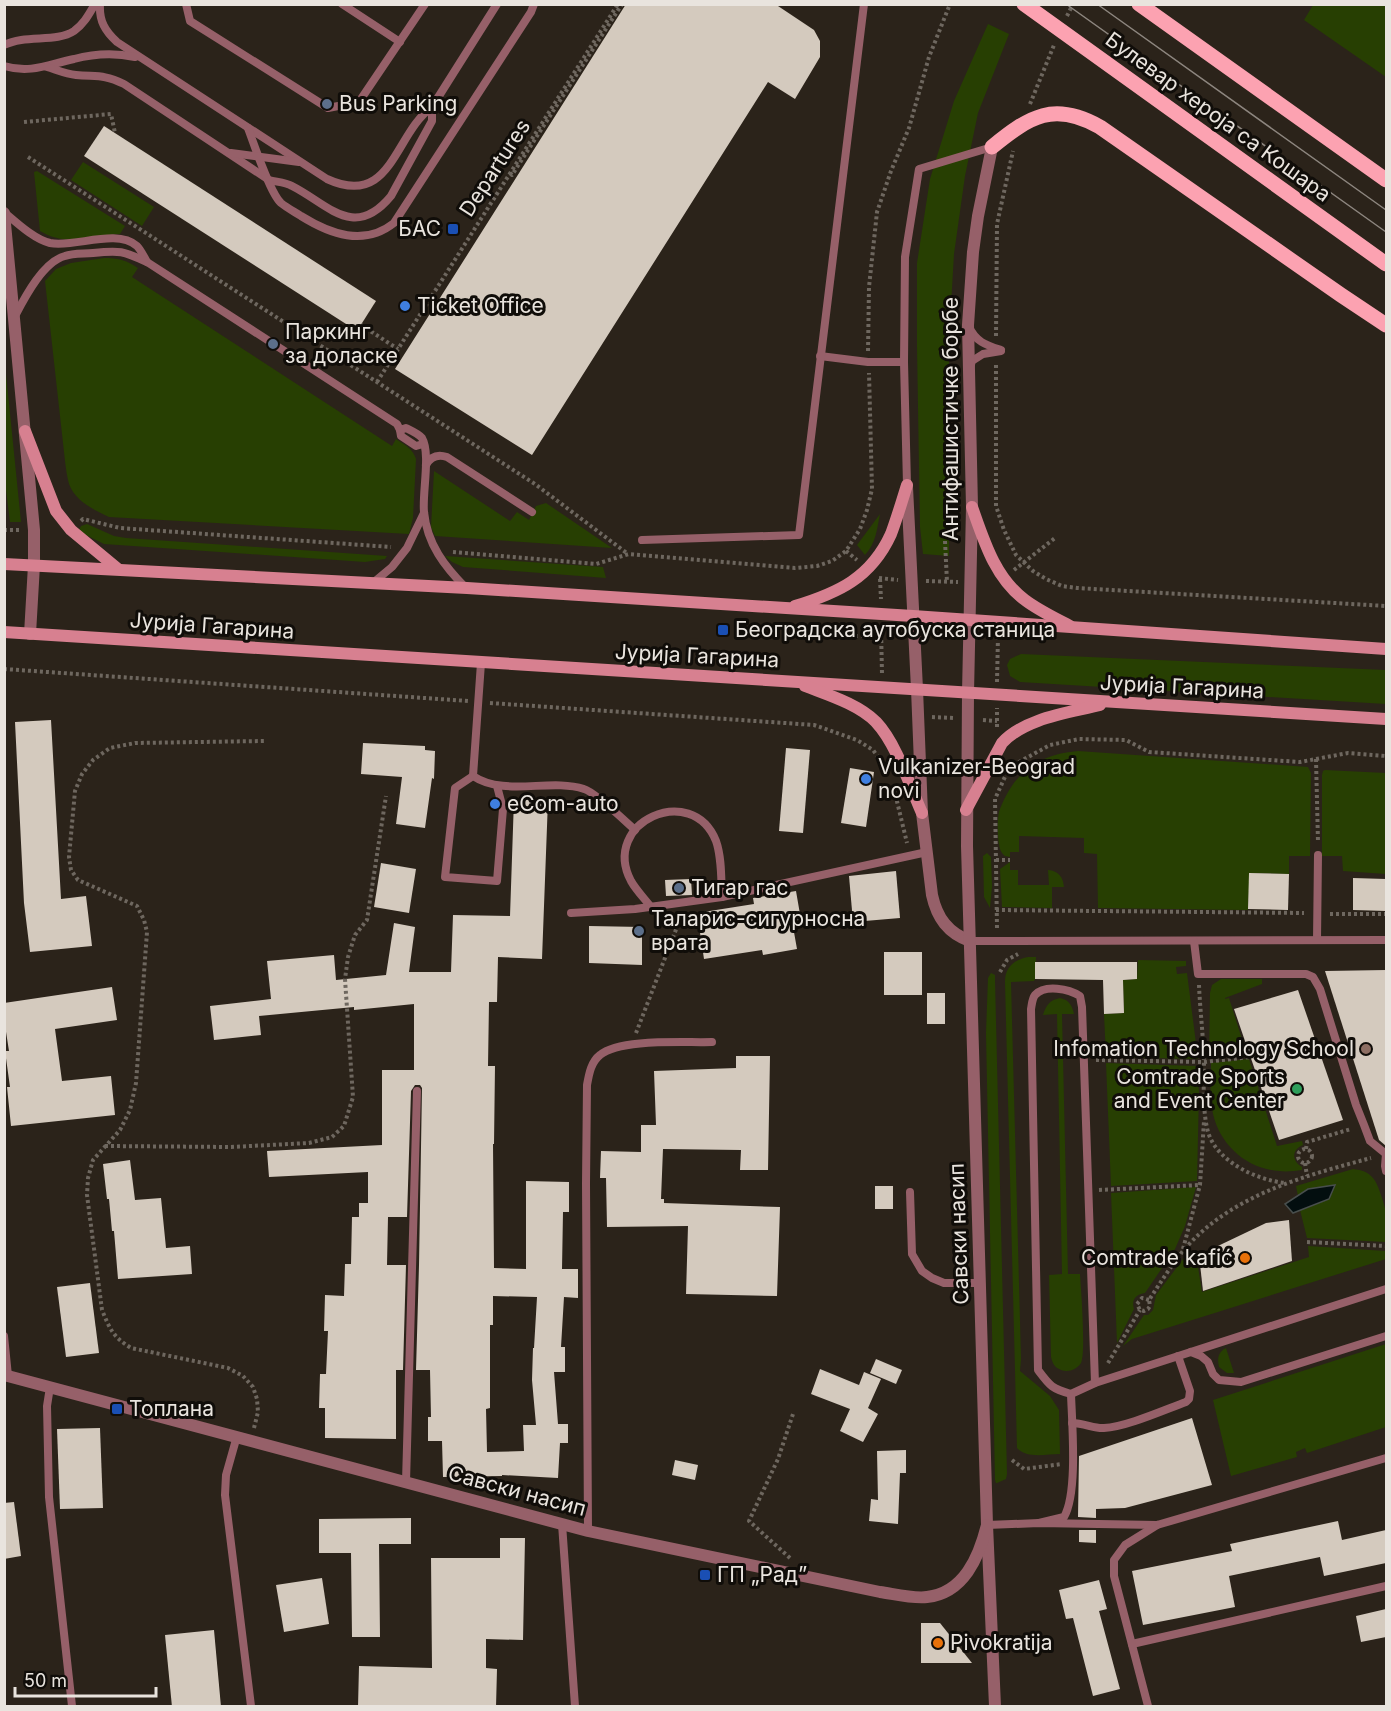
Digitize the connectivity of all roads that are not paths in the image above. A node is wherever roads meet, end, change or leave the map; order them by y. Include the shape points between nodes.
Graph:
1 (95, 4) edge
2 (100, 4) edge
3 (186, 4) edge
4 (342, 4) edge
5 (425, 4) edge
6 (497, 4) edge
7 (534, 4) edge
8 (864, 4) edge
9 (1024, 4) edge
10 (1139, 4) edge
11 (400, 42) junction
12 (4, 45) edge
13 (149, 63) junction
14 (4, 66) edge
15 (47, 67) junction
16 (432, 107) junction
17 (248, 127) junction
18 (992, 147) junction
19 (228, 153) junction
20 (260, 157) junction
21 (303, 163) junction
22 (269, 180) junction
23 (1386, 180) edge
24 (4, 212) edge
25 (147, 262) junction
26 (1386, 264) edge
27 (15, 316) junction
28 (968, 325) junction
29 (1386, 325) edge
30 (820, 356) junction
31 (904, 362) junction
32 (968, 372) junction
33 (25, 431) junction
34 (425, 471) junction
35 (907, 485) junction
36 (972, 507) junction
37 (532, 512) dead end
38 (424, 513) junction
39 (642, 540) dead end
40 (4, 564) edge
41 (34, 565) junction
42 (118, 569) junction
43 (374, 582) junction
44 (467, 588) junction
45 (784, 609) junction
46 (913, 616) junction
47 (970, 621) junction
48 (1074, 628) junction
49 (4, 632) edge
50 (30, 634) junction
51 (1386, 649) edge
52 (481, 663) junction
53 (796, 682) junction
54 (916, 688) junction
55 (968, 693) junction
56 (1111, 702) junction
57 (1386, 719) edge
58 (473, 776) junction
59 (497, 786) junction
60 (966, 810) junction
61 (922, 813) junction
62 (635, 830) junction
63 (927, 852) junction
64 (1318, 855) road end
65 (722, 897) junction
66 (651, 907) junction
67 (571, 913) dead end
68 (1317, 940) junction
69 (1386, 940) edge
70 (970, 941) junction
71 (1194, 941) junction
72 (712, 1042) dead end
73 (417, 1091) dead end
74 (1386, 1154) edge
75 (1386, 1171) edge
76 (910, 1192) dead end
77 (980, 1284) junction
78 (1386, 1289) edge
79 (1376, 1292) junction
80 (1386, 1297) edge
81 (4, 1336) edge
82 (1386, 1336) edge
83 (1191, 1352) junction
84 (1178, 1356) junction
85 (6, 1376) edge
86 (1095, 1383) junction
87 (50, 1387) junction
88 (1071, 1394) junction
89 (1072, 1423) junction
90 (237, 1436) junction
91 (1386, 1458) edge
92 (406, 1482) junction
93 (1039, 1523) junction
94 (562, 1524) junction
95 (987, 1525) junction
96 (1157, 1525) junction
97 (588, 1531) junction
98 (1386, 1586) edge
99 (1132, 1644) junction
100 (72, 1707) edge
101 (250, 1707) edge
102 (575, 1707) edge
103 (995, 1707) edge
104 (1148, 1707) edge

1 - 12 lane via 73,32 14,40
2 - 13 lane via 100,17 110,35
3 - 11 lane via 189,21 328,108 359,102
4 - 11 lane
5 - 11 lane
6 - 16 lane
7 - 22 lane via 394,223 384,231 343,236 323,229 280,202
8 - 30 lane
9 - 26 main road, Булевар хероја са Кошара, bridge
10 - 23 main road
13 - 15 lane via 137,57 112,55 72,59
13 - 17 lane
14 - 15 lane via 18,70
15 - 19 lane via 124,84
16 - 21 lane via 421,115 383,174 372,182 338,184
16 - 22 lane via 432,121 392,196 372,213 358,217 339,215 291,185
17 - 20 lane
17 - 21 lane
18 - 28 street, Антифашистичке борбе via 973,252
18 - 29 main road via 1038,117 1069,114 1086,119
18 - 31 lane, Антифашистичке борбе via 919,169 905,257
19 - 20 lane
19 - 22 lane
20 - 21 lane
20 - 22 lane
24 - 25 lane via 49,243 118,239 138,246
24 - 27 street
25 - 27 lane via 117,251 65,256 51,263
25 - 34 lane via 397,424 401,436 416,446 423,444
27 - 33 street
28 - 32 street, Антифашистичке борбе
28 - 32 lane via 974,337 996,350 972,361
30 - 31 lane
30 - 39 lane via 799,535
31 - 35 lane, Антифашистичке борбе
32 - 36 street, Антифашистичке борбе
33 - 41 street
33 - 42 main road via 56,511 75,534
34 - 37 lane via 429,459 441,455
34 - 38 lane
35 - 45 main road via 891,534 858,578 821,598
35 - 46 street, Антифашистичке борбе
36 - 47 street, Антифашистичке борбе
36 - 48 main road via 983,540 1004,580 1025,600
38 - 43 lane via 407,548
38 - 44 lane via 434,550
40 - 41 main road
41 - 42 main road
41 - 50 street
42 - 43 main road
43 - 44 main road
44 - 45 main road
45 - 46 main road
46 - 47 main road
46 - 54 street, Антифашистичке борбе
47 - 48 main road
47 - 55 street, Антифашистичке борбе
48 - 51 main road
49 - 50 main road, Јурија Гагарина
50 - 52 main road, Јурија Гагарина
52 - 53 main road, Јурија Гагарина
52 - 58 lane
53 - 54 main road, Јурија Гагарина
53 - 61 main road via 850,705 875,721 894,750
54 - 55 main road, Јурија Гагарина
54 - 61 street
55 - 56 main road, Јурија Гагарина
55 - 60 street, Савски насип
56 - 57 main road, Јурија Гагарина
56 - 60 main road via 1054,716 1008,737
58 - 59 lane
58 - 59 lane via 455,788 445,877 497,881 503,809
59 - 62 lane via 586,789
60 - 70 street, Савски насип
61 - 63 street
62 - 65 lane via 655,814 670,811 698,819 716,842
62 - 66 lane via 626,849 626,865 631,880
63 - 65 lane
63 - 70 street via 935,908 950,930
64 - 68 lane
65 - 66 lane
66 - 67 lane
68 - 69 lane
68 - 71 lane
70 - 71 lane
70 - 77 street, Савски насип
71 - 74 lane via 1198,974 1313,977 1370,1141
72 - 97 lane via 609,1049 590,1069 586,1183
73 - 92 lane
74 - 75 lane
76 - 77 lane via 915,1262 922,1271 944,1283
77 - 95 street, Савски насип
78 - 79 lane
79 - 80 lane
79 - 83 lane
81 - 85 lane
82 - 83 lane via 1241,1382 1219,1380 1208,1362
83 - 84 lane
84 - 86 lane
84 - 89 lane via 1190,1391 1186,1402 1103,1429
85 - 87 street, Савски насип
86 - 88 lane
86 - 88 lane via 1082,1007 1080,996 1070,989 1042,990 1033,997 1031,1009 1038,1370 1056,1390
87 - 90 street, Савски насип
87 - 100 lane via 49,1497
88 - 89 lane
89 - 93 lane via 1068,1509 1064,1517
90 - 92 street, Савски насип
90 - 101 lane via 226,1475 225,1495
91 - 96 lane
92 - 94 street, Савски насип
93 - 95 lane
93 - 96 lane
94 - 97 street, Савски насип
94 - 102 lane
95 - 97 street, Савски насип via 969,1571 944,1593 926,1598 880,1592
95 - 103 street, Савски насип
96 - 99 lane via 1125,1545 1114,1560 1114,1576
98 - 99 lane
99 - 104 lane

